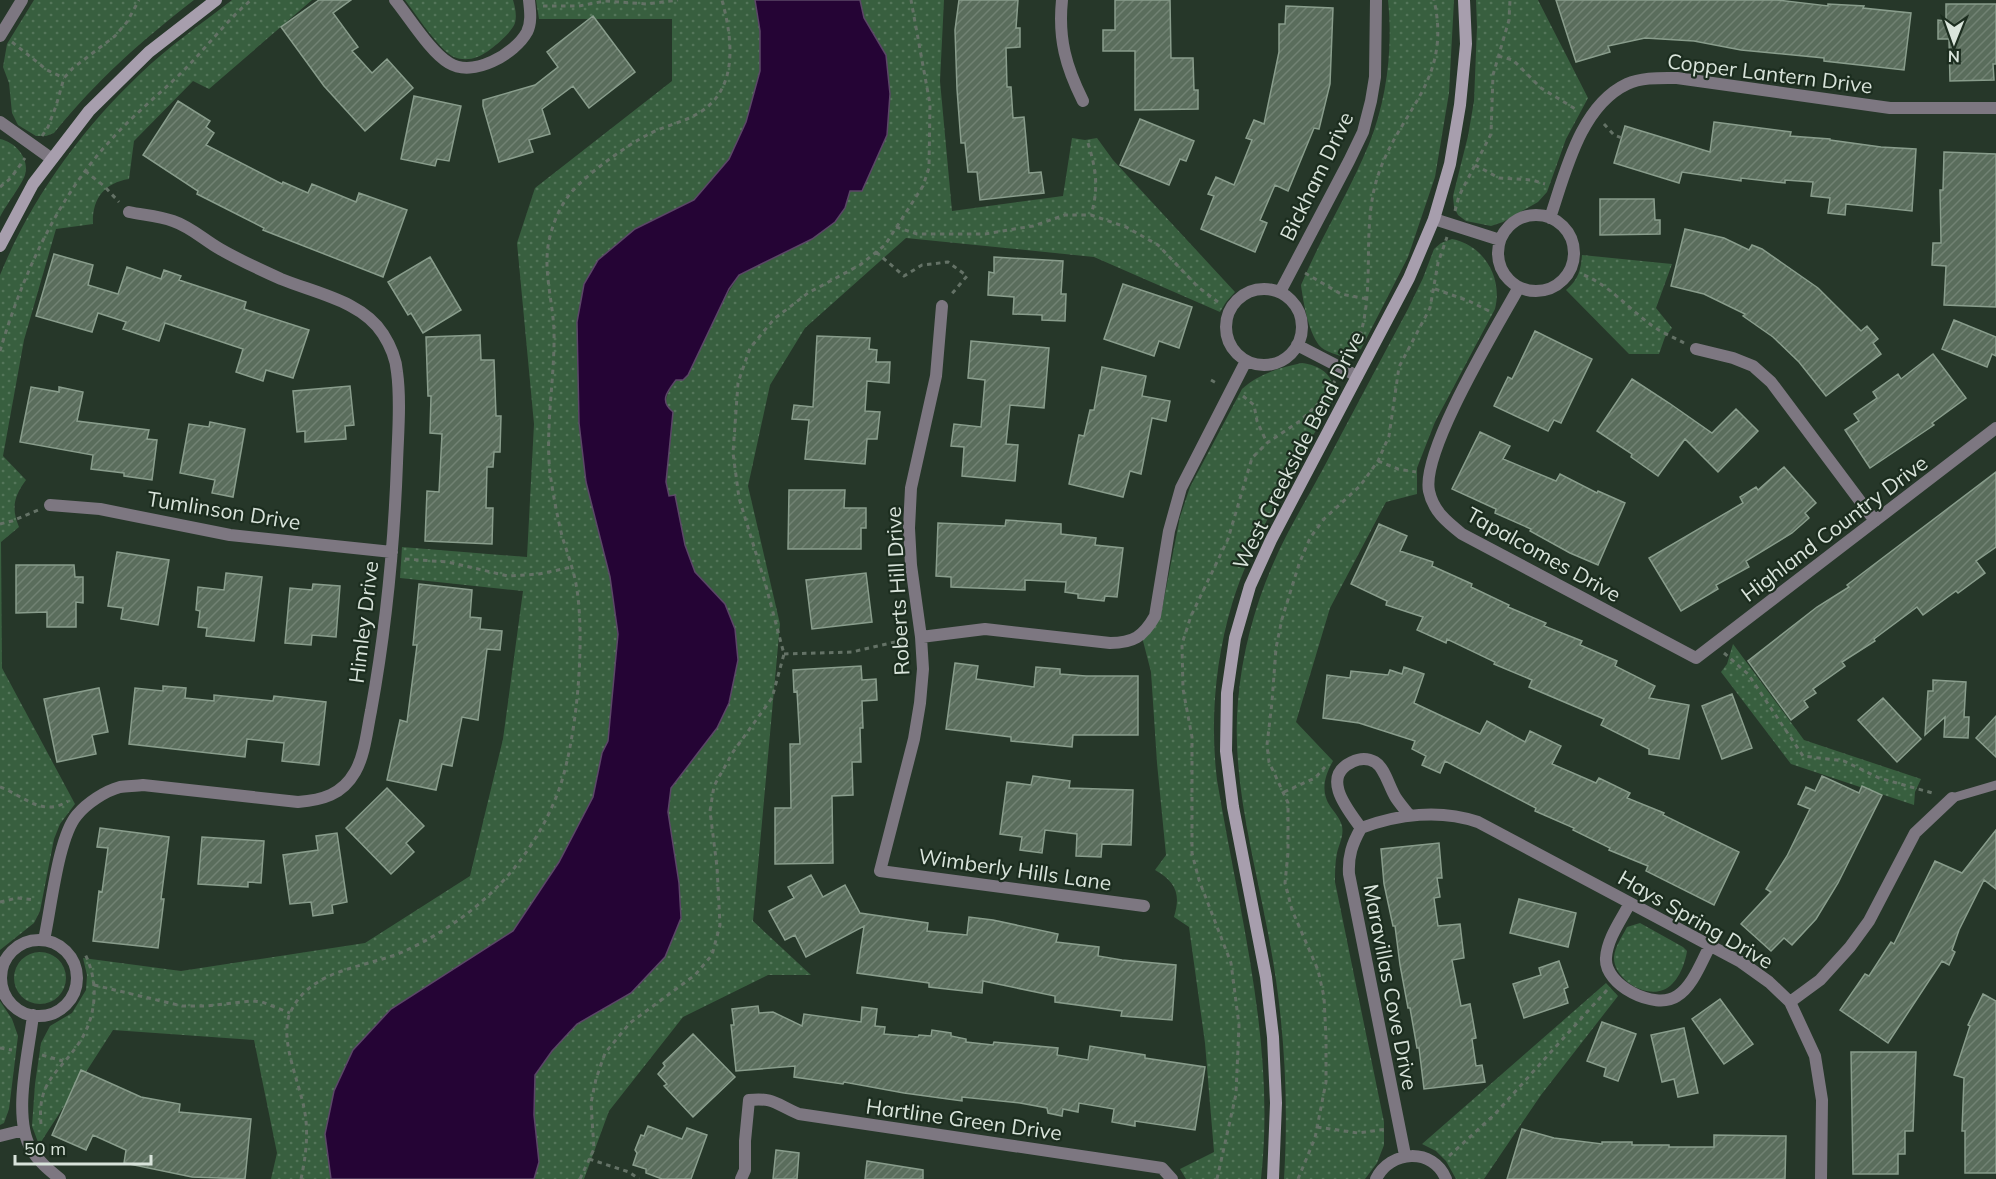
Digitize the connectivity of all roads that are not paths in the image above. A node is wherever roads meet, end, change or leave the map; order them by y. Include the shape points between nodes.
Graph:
1 (22, 0) edge
2 (216, 0) edge
3 (395, 0) edge
4 (1062, 0) edge
5 (1376, 0) edge
6 (1464, 0) edge
7 (530, 3) edge
8 (0, 35) edge
9 (1083, 101) dead end
10 (1996, 108) edge
11 (0, 122) edge
12 (52, 159) junction
13 (129, 212) road end
14 (1550, 218) junction
15 (1434, 219) junction
16 (1500, 240) junction
17 (0, 246) edge
18 (1519, 287) junction
19 (1280, 292) junction
20 (942, 306) road end
21 (1298, 345) junction
22 (1696, 349) road end
23 (1246, 361) junction
24 (1357, 376) junction
25 (1996, 428) edge
26 (50, 505) road end
27 (1875, 520) junction
28 (391, 555) junction
29 (921, 637) junction
30 (1696, 658) joint
31 (1996, 785) edge
32 (1952, 798) joint
33 (1410, 816) junction
34 (1360, 828) junction
35 (880, 871) joint
36 (1630, 903) junction
37 (1144, 906) dead end
38 (44, 940) junction
39 (1710, 946) junction
40 (1, 972) edge
41 (1790, 1002) junction
42 (33, 1015) junction
43 (24, 1130) junction
44 (0, 1136) edge
45 (1405, 1155) junction
46 (60, 1179) edge
47 (741, 1179) edge
48 (1172, 1179) edge
49 (1273, 1179) edge
50 (1376, 1179) edge
51 (1446, 1179) edge
52 (1821, 1179) edge

1 - 8 street
2 - 12 street via 148,52 89,111
3 - 7 street via 436,52 464,69 493,62 519,43 528,31
4 - 9 street via 1062,42 1070,74
5 - 19 street, Bickham Drive via 1375,77 1363,132
6 - 15 street, West Creekside Bend Drive via 1466,44 1460,105 1450,164
10 - 14 street, Copper Lantern Drive via 1890,108 1677,78 1628,83 1609,95 1579,136
11 - 12 street
12 - 17 street via 33,184
13 - 28 street, Himley Drive via 187,227 248,263 349,305 368,317 382,333 397,372
14 - 16 street via 1525,216 1511,224
14 - 18 street via 1568,231 1574,246 1574,262 1567,277 1554,287 1539,291
15 - 16 street
15 - 24 street, West Creekside Bend Drive via 1410,278
16 - 18 street via 1500,268
18 - 30 street, Tapalcomes Drive via 1447,421 1432,457 1429,489 1434,506 1462,534
19 - 21 street via 1300,315 1302,333
19 - 23 street via 1251,291 1238,298 1229,310 1227,339 1234,352
20 - 29 street, Roberts Hill Drive via 936,376 911,488 911,565
21 - 23 street via 1275,364
21 - 24 street
22 - 27 street via 1753,366 1772,382
23 - 29 street via 1181,488 1169,531 1155,616 1148,629 1124,643 985,629
24 - 49 street, West Creekside Bend Drive via 1250,586 1235,638 1227,693 1226,751 1232,796 1266,977 1273,1037
25 - 27 street, Highland Country Drive
26 - 28 street, Tumlinson Drive via 100,508 230,535
27 - 30 street, Highland Country Drive
28 - 38 street, Himley Drive via 377,676 362,753 355,772 341,788 322,800 298,802 143,785 104,794 77,815 68,831
29 - 35 street, Roberts Hill Drive via 923,669 914,739
31 - 32 lane
32 - 41 street via 1915,833 1869,921 1850,946 1820,980
33 - 34 street, Hays Spring Drive
33 - 34 street via 1377,763 1356,760 1342,771 1337,789
33 - 36 street, Hays Spring Drive via 1439,814 1478,822
34 - 45 street, Maravillas Cove Drive via 1348,859 1349,873
35 - 37 street, Wimberly Hills Lane
36 - 39 street, Hays Spring Drive
36 - 39 street via 1607,947 1605,961 1611,976 1642,998 1660,1001 1675,998 1686,990
38 - 40 street via 28,941 14,949
38 - 42 street via 59,945 71,956 77,971 76,987 69,1002 57,1012 42,1017
39 - 41 street, Hays Spring Drive via 1741,962
40 - 42 street via 3,993 12,1006
41 - 52 street, Hays Spring Drive via 1815,1056 1820,1077
42 - 43 street via 21,1108
43 - 44 street
43 - 46 street via 44,1166
45 - 50 street via 1386,1164
45 - 51 street via 1431,1161
47 - 48 street, Hartline Green Drive via 745,1170 749,1100 771,1099 799,1114 1162,1168

